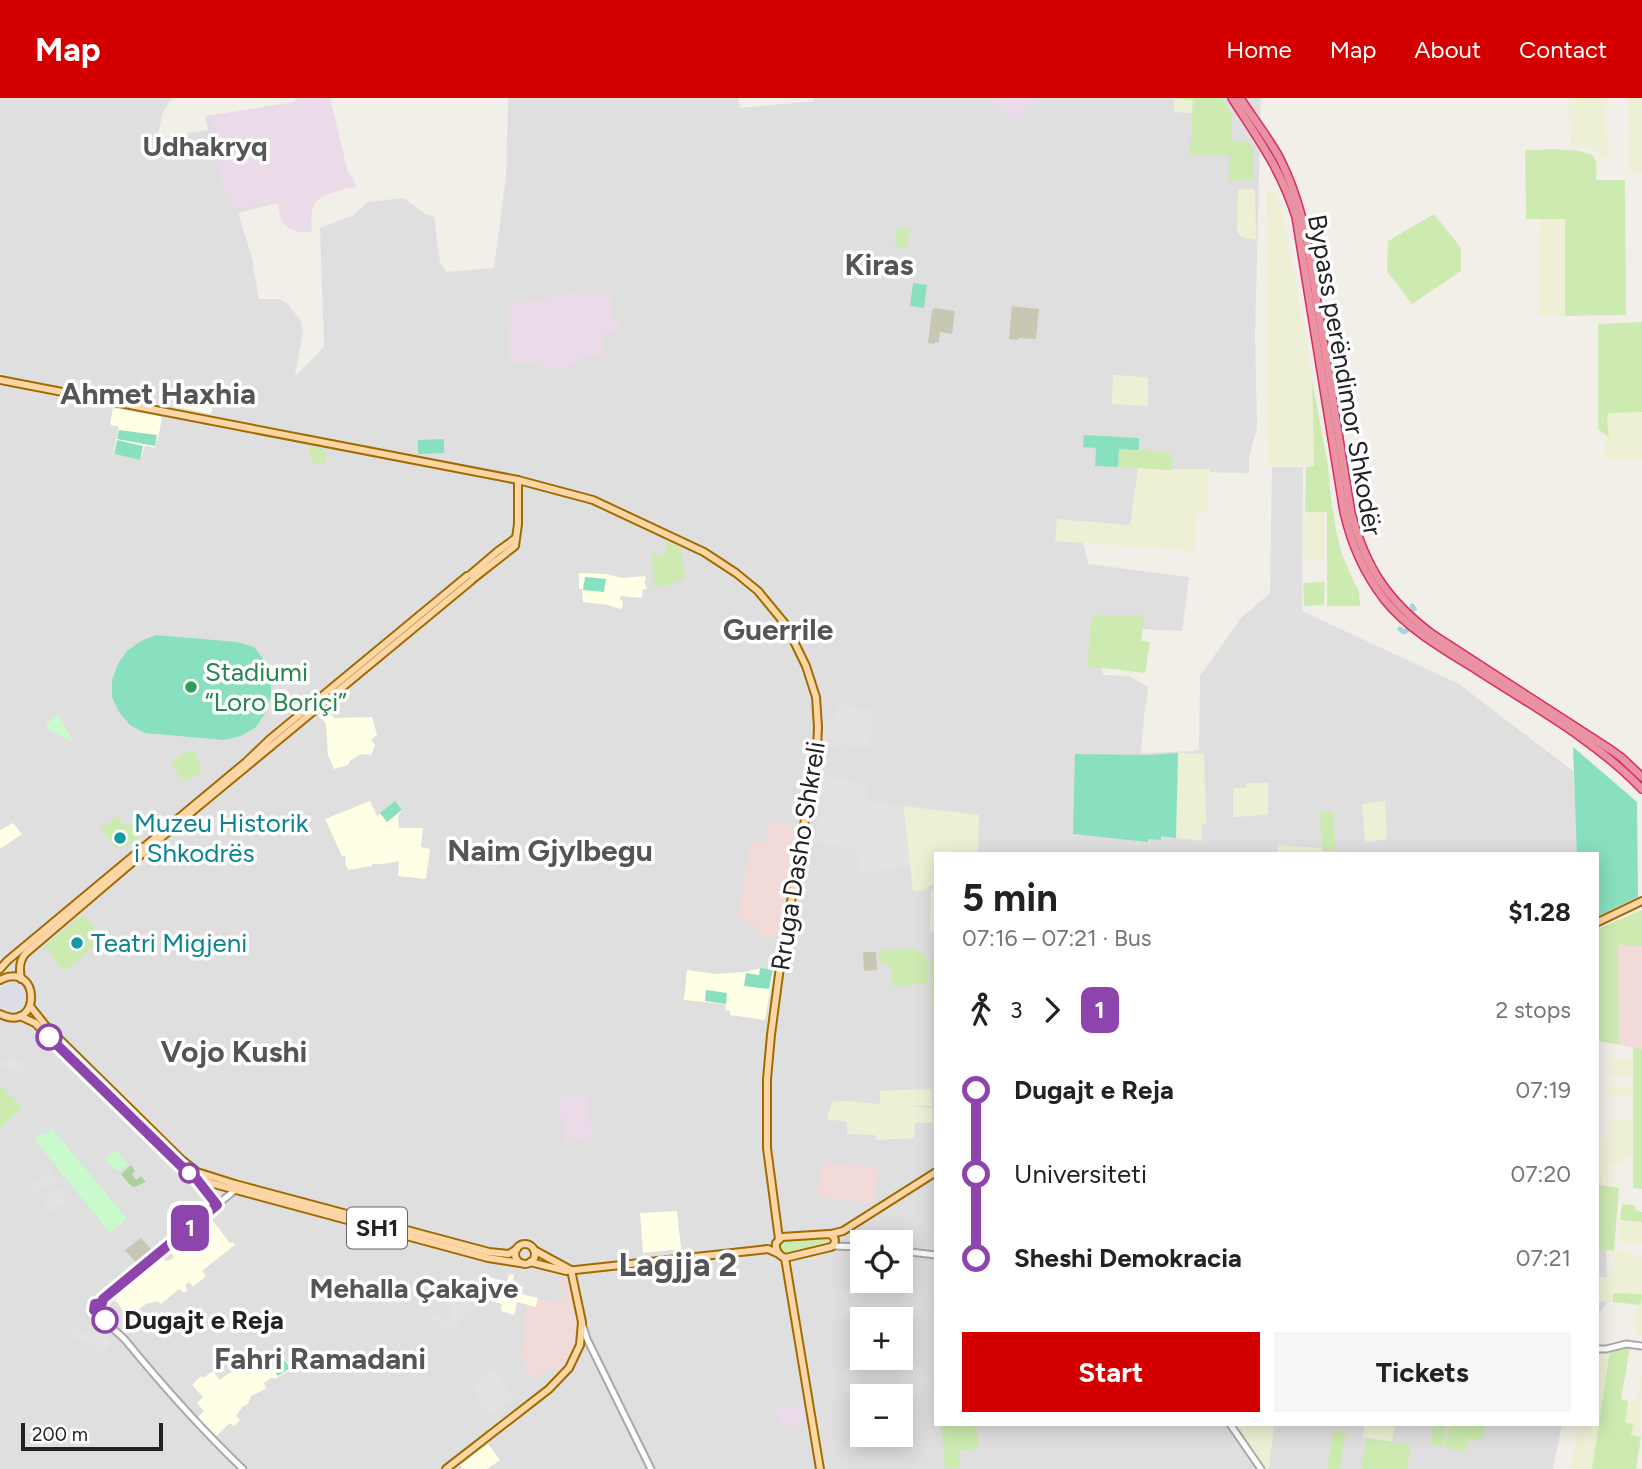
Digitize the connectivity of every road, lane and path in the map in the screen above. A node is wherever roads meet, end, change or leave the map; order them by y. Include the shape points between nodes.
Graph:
1 (1232, 98) edge
2 (1240, 98) edge
3 (0, 380) edge
4 (518, 480) junction
5 (1642, 777) edge
6 (1642, 789) edge
7 (1642, 901) edge
8 (1599, 922) edge
9 (19, 956) junction
10 (1, 965) edge
11 (21, 979) junction
12 (0, 981) edge
13 (30, 1006) junction
14 (0, 1014) edge
15 (20, 1016) junction
16 (934, 1173) edge
17 (195, 1177) junction
18 (235, 1187) junction
19 (217, 1205) junction
20 (843, 1231) junction
21 (831, 1234) junction
22 (779, 1239) junction
23 (834, 1245) junction
24 (850, 1246) edge
25 (517, 1250) junction
26 (534, 1250) junction
27 (768, 1250) junction
28 (913, 1252) edge
29 (934, 1255) edge
30 (782, 1256) junction
31 (530, 1262) junction
32 (520, 1263) junction
33 (571, 1270) junction
34 (582, 1322) junction
35 (1642, 1346) edge
36 (1599, 1349) edge
37 (1231, 1426) edge
38 (243, 1469) edge
39 (446, 1469) edge
40 (651, 1469) edge
41 (820, 1469) edge
42 (1261, 1469) edge

1 - 6 highway, Bypass perëndimor Shkodër via 1276,166 1296,217 1344,512 1373,584 1412,628 1600,750
2 - 5 highway, Bypass perëndimor Shkodër via 1278,156 1301,212 1351,513 1367,561 1392,599 1416,622 1604,745
3 - 4 main road, Rruga Dasho Shkreli
4 - 9 main road via 515,542 270,739
4 - 22 main road, Rruga Dasho Shkreli via 593,500 704,552 758,591 790,631 806,666 816,697 817,748 780,967 767,1079 767,1147
7 - 8 main road
9 - 10 main road
9 - 11 main road
11 - 12 main road
11 - 13 main road via 31,990
13 - 15 main road
13 - 18 main road, SH1 via 182,1160 197,1172
14 - 15 main road
15 - 17 main road, SH1 via 34,1023
16 - 20 main road
17 - 18 main road, SH1
17 - 19 street
18 - 19 street
18 - 25 main road, SH1 via 489,1252
18 - 32 main road, SH1
19 - 38 street via 93,1308
20 - 21 main road
20 - 23 main road
21 - 22 main road
21 - 23 main road
22 - 27 main road
22 - 30 main road, Rruga Dasho Shkreli via 776,1247
23 - 24 street
23 - 30 main road
25 - 26 main road via 527,1245
25 - 32 main road
26 - 31 main road
26 - 33 main road
27 - 30 main road
27 - 33 main road
28 - 29 street
30 - 41 main road, Rruga Dasho Shkreli
31 - 32 main road
31 - 33 main road
33 - 34 main road
34 - 39 main road via 579,1349 569,1368
34 - 40 street
35 - 36 street
37 - 42 street

